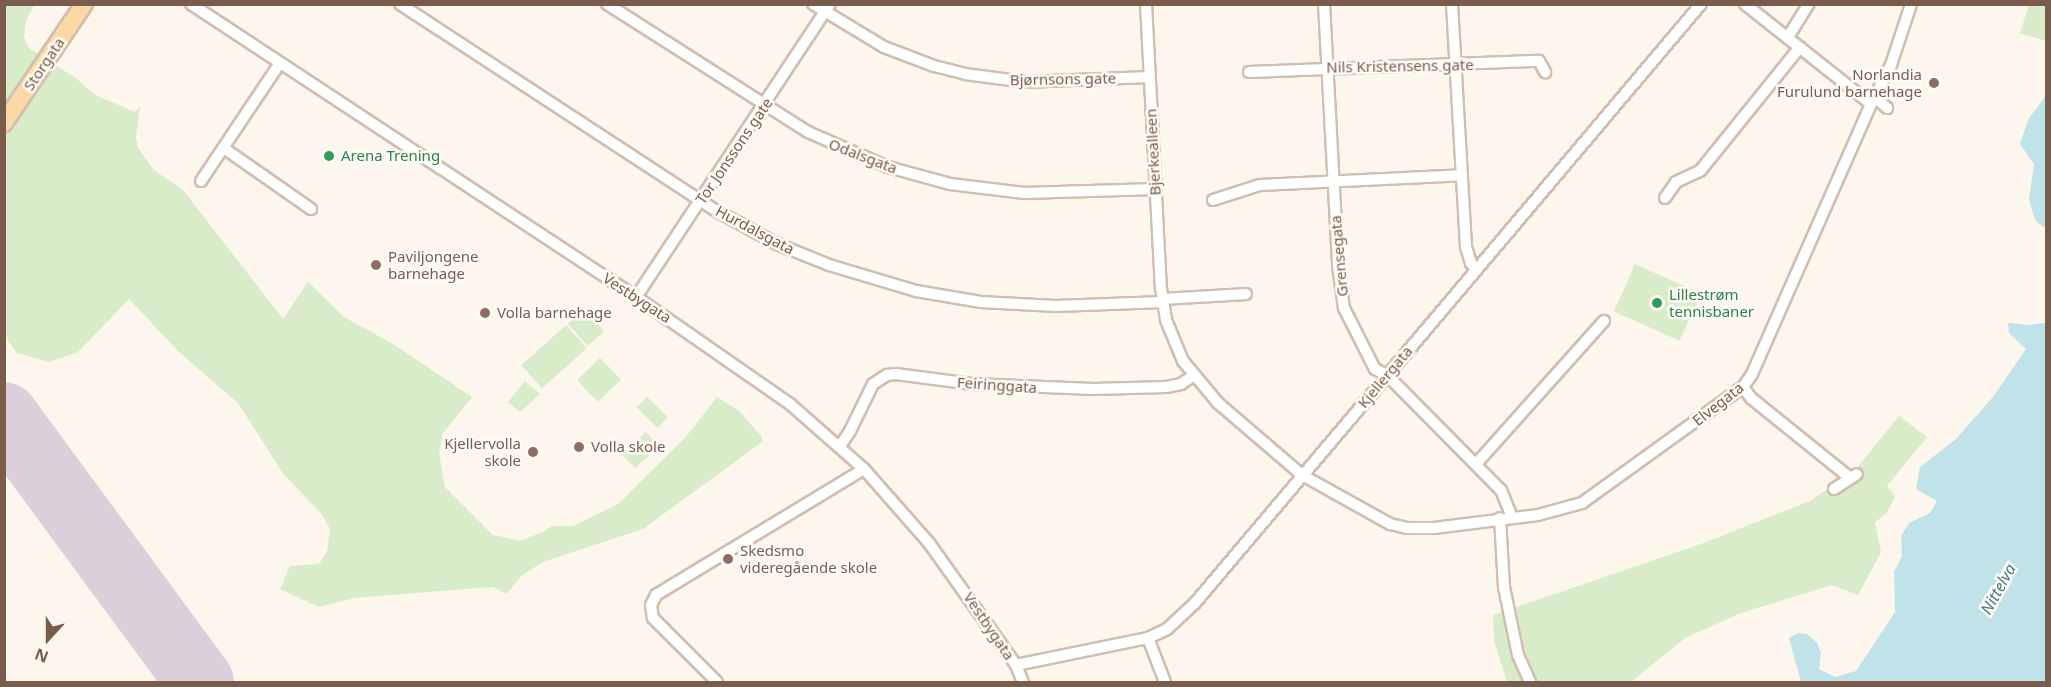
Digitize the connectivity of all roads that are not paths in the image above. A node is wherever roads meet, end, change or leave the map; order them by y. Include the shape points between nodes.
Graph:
1 (84, 4) edge
2 (190, 4) edge
3 (400, 4) edge
4 (607, 4) edge
5 (813, 4) edge
6 (1146, 4) edge
7 (1324, 4) edge
8 (1452, 4) edge
9 (1701, 4) edge
10 (1745, 4) edge
11 (1809, 4) edge
12 (1911, 4) edge
13 (827, 9) edge
14 (1788, 38) junction
15 (1800, 47) junction
16 (280, 63) junction
17 (1456, 63) junction
18 (1327, 68) junction
19 (1249, 72) dead end
20 (1545, 72) dead end
21 (1149, 77) junction
22 (1874, 101) junction
23 (764, 106) junction
24 (1887, 108) dead end
25 (4, 123) edge
26 (225, 149) junction
27 (1462, 175) junction
28 (1333, 180) junction
29 (201, 181) dead end
30 (1155, 189) junction
31 (1665, 198) dead end
32 (1213, 200) dead end
33 (701, 201) junction
34 (311, 209) dead end
35 (1476, 270) junction
36 (1246, 294) dead end
37 (636, 297) junction
38 (1163, 300) junction
39 (1604, 321) dead end
40 (1387, 375) junction
41 (1193, 376) junction
42 (1743, 387) junction
43 (840, 446) junction
44 (1476, 464) junction
45 (864, 469) junction
46 (1302, 475) junction
47 (1834, 489) dead end
48 (1512, 517) junction
49 (1500, 519) junction
50 (1148, 638) junction
51 (1016, 665) junction
52 (717, 682) edge
53 (1023, 682) edge
54 (1165, 682) edge
55 (1530, 682) edge

1 - 25 main road, Storgata
2 - 16 street, Vestbygata
3 - 33 street, Hurdalsgata
4 - 23 street, Odalsgata
5 - 13 street, Bjørnsons gate
6 - 21 street, Bjerkealleen
7 - 18 street, Grensegata
8 - 17 street
9 - 35 street, Kjellergata
10 - 14 street
11 - 14 street
12 - 22 street, Elvegata via 1891,65
13 - 21 street, Bjørnsons gate via 884,47 965,74 1025,82
13 - 23 street, Tor Jonssons gate
14 - 15 street
15 - 22 street
15 - 31 street via 1700,171 1676,182
16 - 26 street
16 - 37 street, Vestbygata
17 - 18 street, Nils Kristensens gate
17 - 20 street, Nils Kristensens gate via 1539,61
17 - 27 street
18 - 19 street, Nils Kristensens gate
18 - 28 street, Grensegata
21 - 30 street, Bjerkealleen
22 - 24 street
22 - 42 street, Elvegata via 1752,375
23 - 30 street, Odalsgata via 842,150 950,184 1040,193
23 - 33 street, Tor Jonssons gate
26 - 29 street
26 - 34 street
27 - 28 street
27 - 35 street via 1466,247
28 - 32 street via 1260,185
28 - 40 street, Grensegata via 1344,308 1375,369
30 - 38 street, Bjerkealleen
33 - 37 street, Tor Jonssons gate
33 - 38 street, Hurdalsgata via 799,254 915,291 1022,306
35 - 40 street, Kjellergata
36 - 38 street
37 - 43 street, Vestbygata via 756,378
38 - 41 street, Bjerkealleen via 1174,343
39 - 44 street
40 - 44 street, Grensegata
40 - 46 street, Kjellergata
41 - 43 street, Feiringgata via 1166,387 1093,389 972,384 887,375 873,384
41 - 46 street, Bjerkealleen via 1218,403
42 - 47 street via 1751,398 1854,476
42 - 48 street, Elvegata via 1582,503 1560,511
43 - 45 street, Vestbygata
44 - 48 street, Grensegata via 1501,490
45 - 51 street, Vestbygata via 929,543
45 - 52 street via 656,595 651,605 653,618
46 - 49 street, Elvegata via 1390,524 1407,528
46 - 50 street, Kjellergata via 1195,603 1167,629
48 - 49 street, Elvegata
49 - 55 street via 1504,587 1518,655
50 - 51 street, Kjellergata
50 - 54 street
51 - 53 street, Vestbygata

